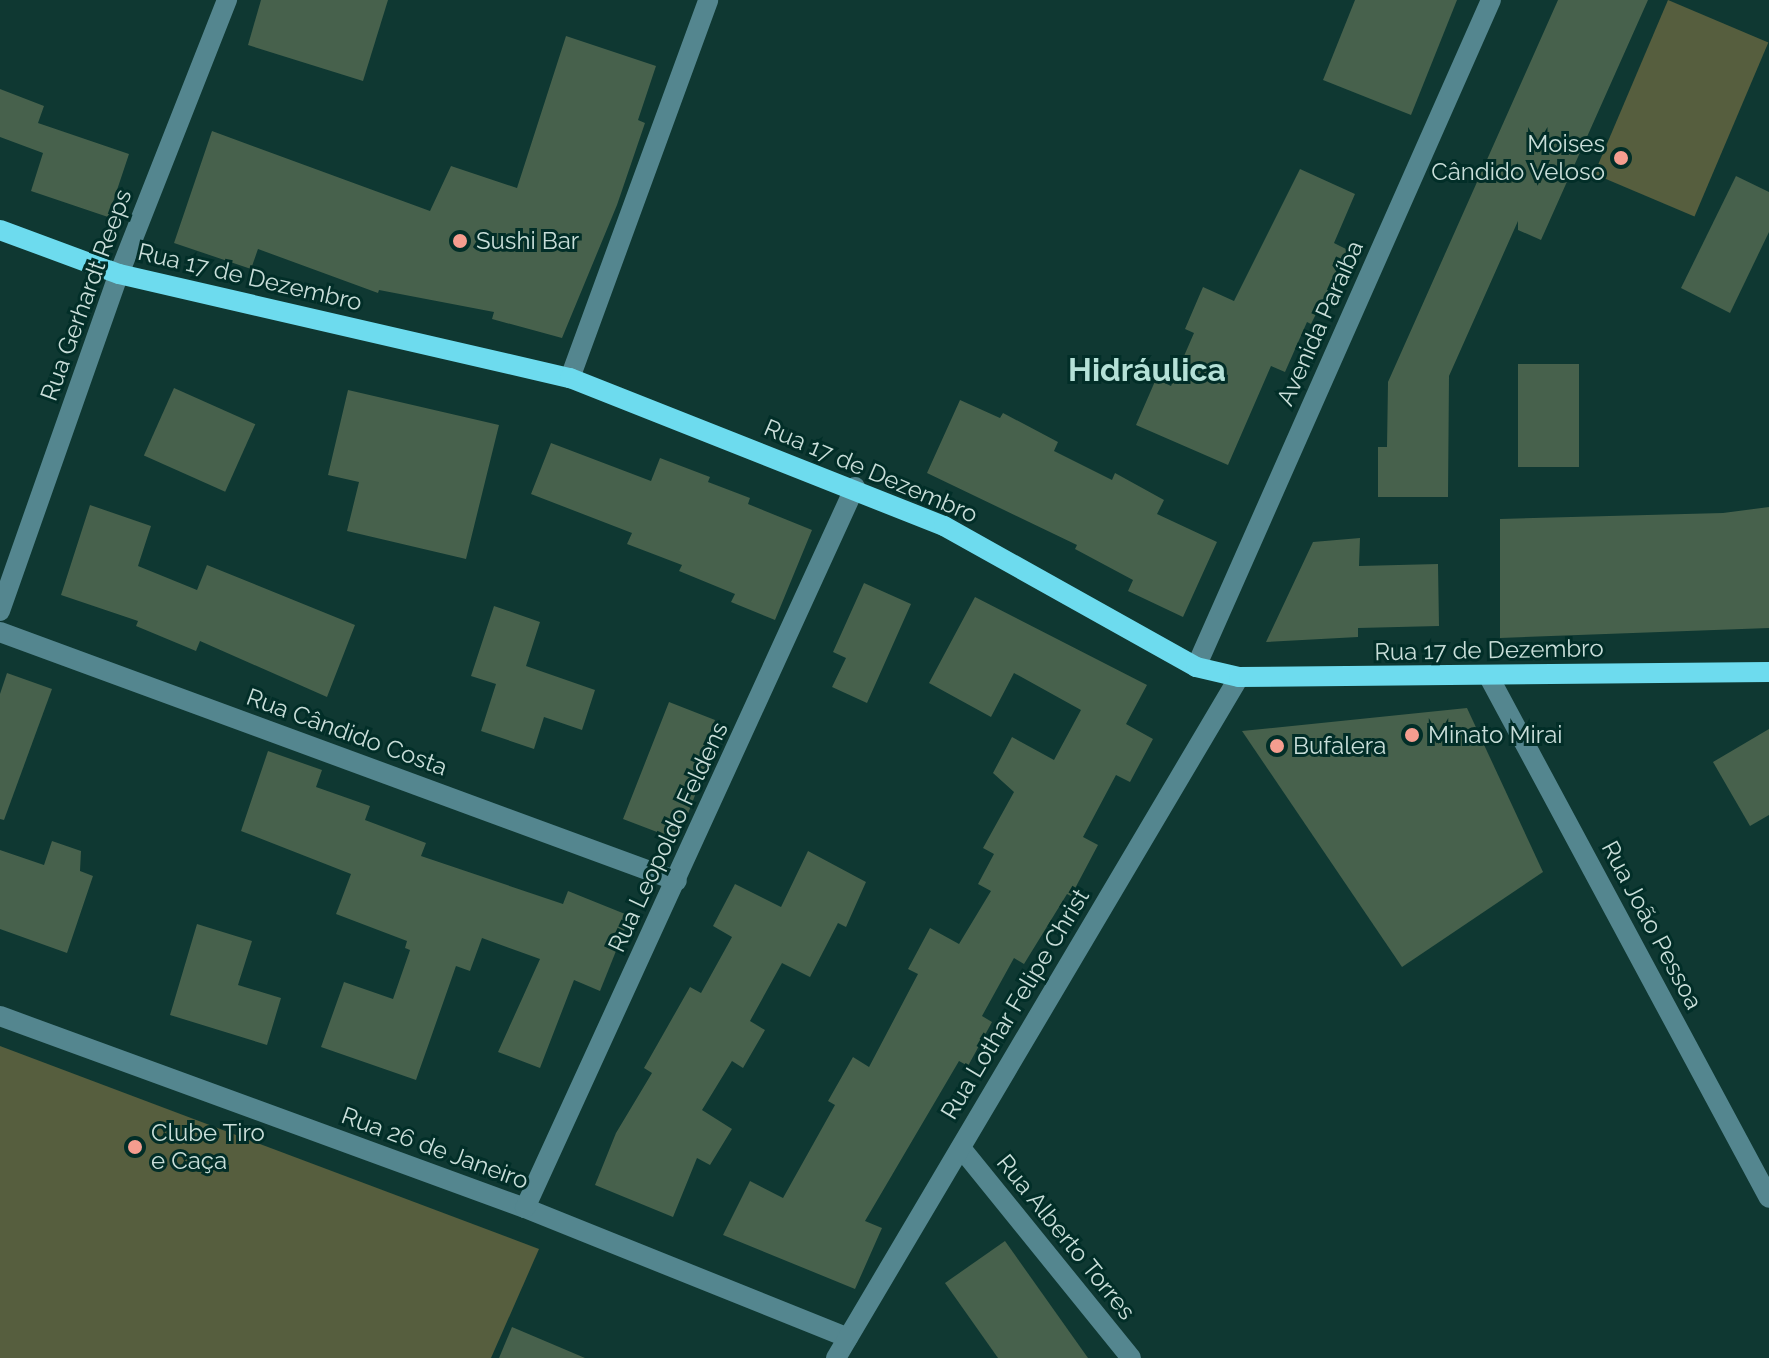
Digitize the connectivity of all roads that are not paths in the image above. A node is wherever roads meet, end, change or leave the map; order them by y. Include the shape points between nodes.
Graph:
1 (227, 0) edge
2 (708, 0) edge
3 (1491, 0) edge
4 (0, 230) edge
5 (119, 274) junction
6 (570, 378) junction
7 (855, 487) junction
8 (0, 611) edge
9 (0, 632) edge
10 (1196, 667) junction
11 (1769, 672) edge
12 (1239, 677) junction
13 (1489, 677) junction
14 (677, 881) junction
15 (0, 1016) edge
16 (961, 1148) junction
17 (1769, 1198) edge
18 (525, 1208) junction
19 (848, 1338) junction
20 (836, 1358) edge
21 (1131, 1358) edge

1 - 5 street, Rua Gerhardt Reeps
2 - 6 street
3 - 10 street, Avenida Paraíba
4 - 5 main road, Rua 17 de Dezembro
5 - 6 main road, Rua 17 de Dezembro
5 - 8 street, Rua Gerhardt Reeps
6 - 7 main road, Rua 17 de Dezembro
7 - 10 main road, Rua 17 de Dezembro via 944,526
7 - 14 street, Rua Leopoldo Feldens
9 - 14 street, Rua Cândido Costa
10 - 12 main road, Rua 17 de Dezembro
11 - 13 main road, Rua 17 de Dezembro
12 - 13 main road, Rua 17 de Dezembro
12 - 16 street, Rua Lothar Felipe Christ
13 - 17 street, Rua João Pessoa
14 - 18 street, Rua Leopoldo Feldens
15 - 18 street, Rua 26 de Janeiro
16 - 19 street, Rua Lothar Felipe Christ
16 - 21 street, Rua Alberto Torres
18 - 19 street, Rua 26 de Janeiro
19 - 20 street, Rua Lothar Felipe Christ

